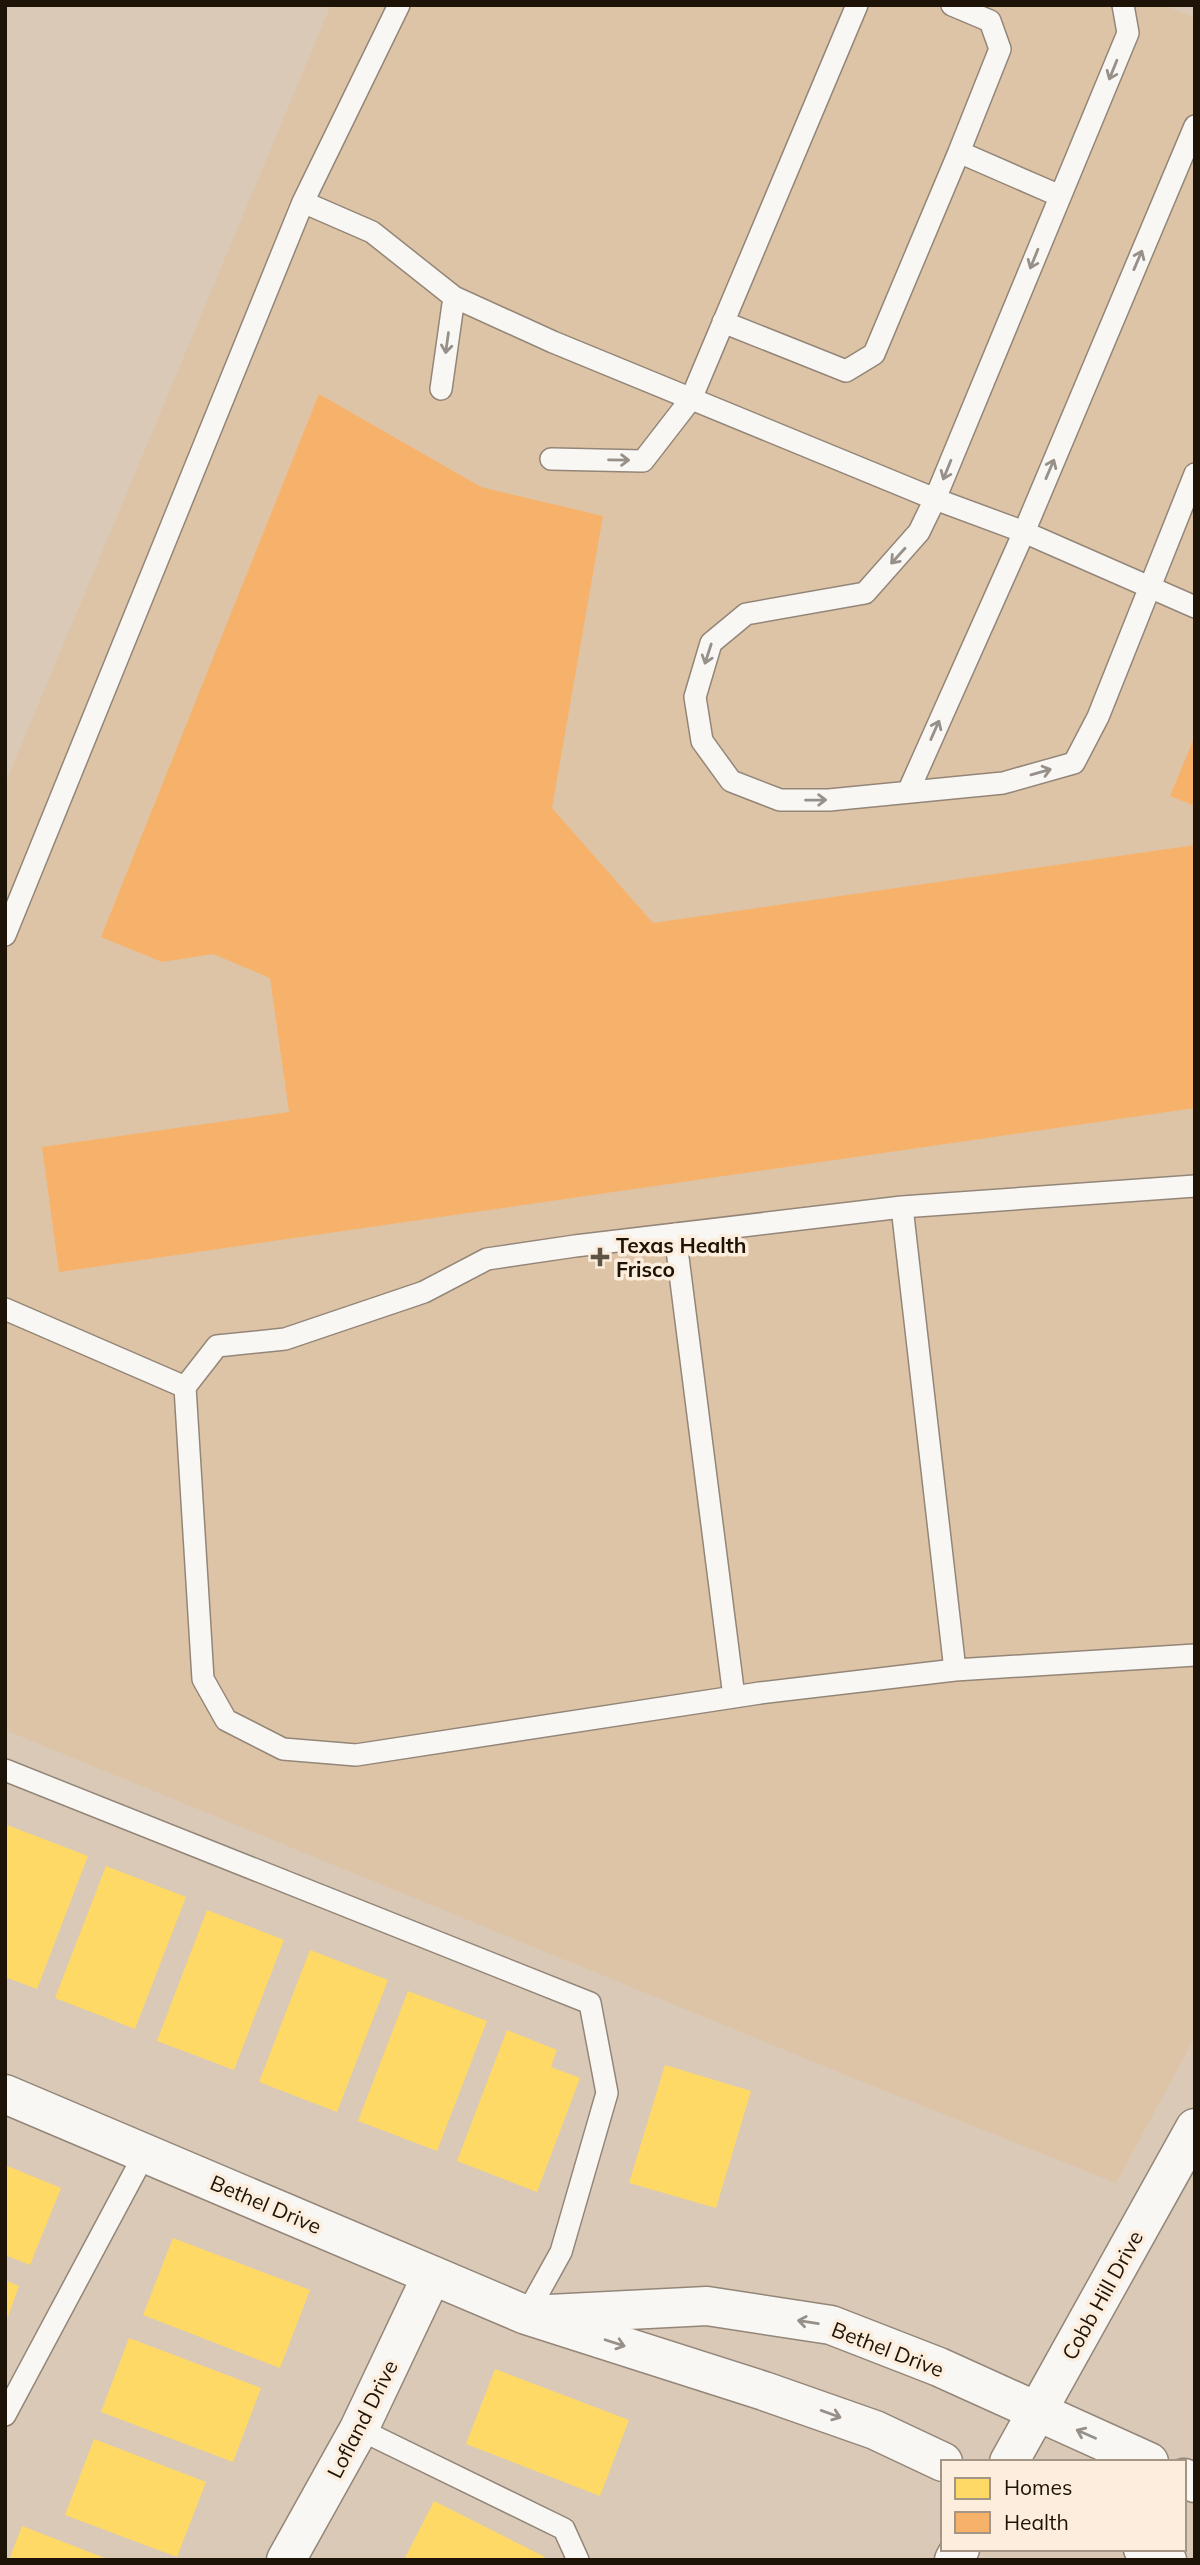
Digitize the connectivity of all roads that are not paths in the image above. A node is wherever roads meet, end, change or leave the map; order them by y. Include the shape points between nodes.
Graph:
1 (399, 5) edge
2 (857, 5) edge
3 (952, 5) edge
4 (1123, 5) edge
5 (1195, 126) edge
6 (959, 152) junction
7 (1060, 196) junction
8 (303, 202) junction
9 (454, 297) junction
10 (723, 321) junction
11 (441, 389) dead end
12 (691, 399) junction
13 (551, 459) dead end
14 (1195, 474) edge
15 (935, 499) junction
16 (1024, 532) junction
17 (1150, 586) junction
18 (1195, 607) edge
19 (908, 792) junction
20 (5, 935) edge
21 (1195, 1186) edge
22 (902, 1207) junction
23 (675, 1234) junction
24 (5, 1309) edge
25 (185, 1387) junction
26 (1195, 1655) edge
27 (955, 1670) junction
28 (734, 1697) junction
29 (5, 1770) edge
30 (5, 2094) edge
31 (1195, 2128) edge
32 (145, 2153) junction
33 (432, 2275) junction
34 (526, 2315) junction
35 (1036, 2411) junction
36 (5, 2415) edge
37 (359, 2429) junction
38 (1010, 2460) edge
39 (1145, 2460) edge
40 (941, 2461) edge
41 (1147, 2551) edge
42 (286, 2560) edge
43 (578, 2560) edge
44 (1167, 2560) edge

1 - 8 lane
2 - 10 lane
3 - 6 lane via 990,21 1000,49
4 -> 7 lane via 1128,33
16 -> 5 lane
6 - 7 lane
6 - 10 lane via 874,354 846,371
7 -> 15 lane
8 - 9 lane via 372,232
8 - 20 lane
9 -> 11 lane
9 - 12 lane
10 - 12 lane
13 -> 12 lane via 643,461
12 - 15 lane
14 - 17 lane
15 - 16 lane
15 -> 19 lane via 919,532 865,593 746,614 711,643 695,697 702,741 731,781 780,800
16 - 17 lane
19 -> 16 lane
17 - 18 lane
19 -> 17 lane via 1003,783 1074,763 1098,718
21 - 22 lane
22 - 23 lane
22 - 27 lane
23 - 25 lane via 487,1258 424,1292 285,1339 217,1346
23 - 28 lane
24 - 25 lane
25 - 28 lane via 203,1679 226,1720 283,1749 356,1755
26 - 27 lane
27 - 28 lane
29 - 34 lane via 590,2003 607,2093 561,2252
30 - 32 street, Bethel Drive
31 - 35 street, Cobb Hill Drive
32 - 33 street, Bethel Drive
32 - 36 lane
33 - 34 street, Bethel Drive
33 - 37 street, Lofland Drive
35 -> 34 street, Bethel Drive via 831,2325 707,2305
34 -> 40 street, Bethel Drive via 875,2430
35 - 38 street, Cobb Hill Drive
39 -> 35 street, Bethel Drive
37 - 42 street, Lofland Drive
37 - 43 lane via 565,2529
41 - 44 street

